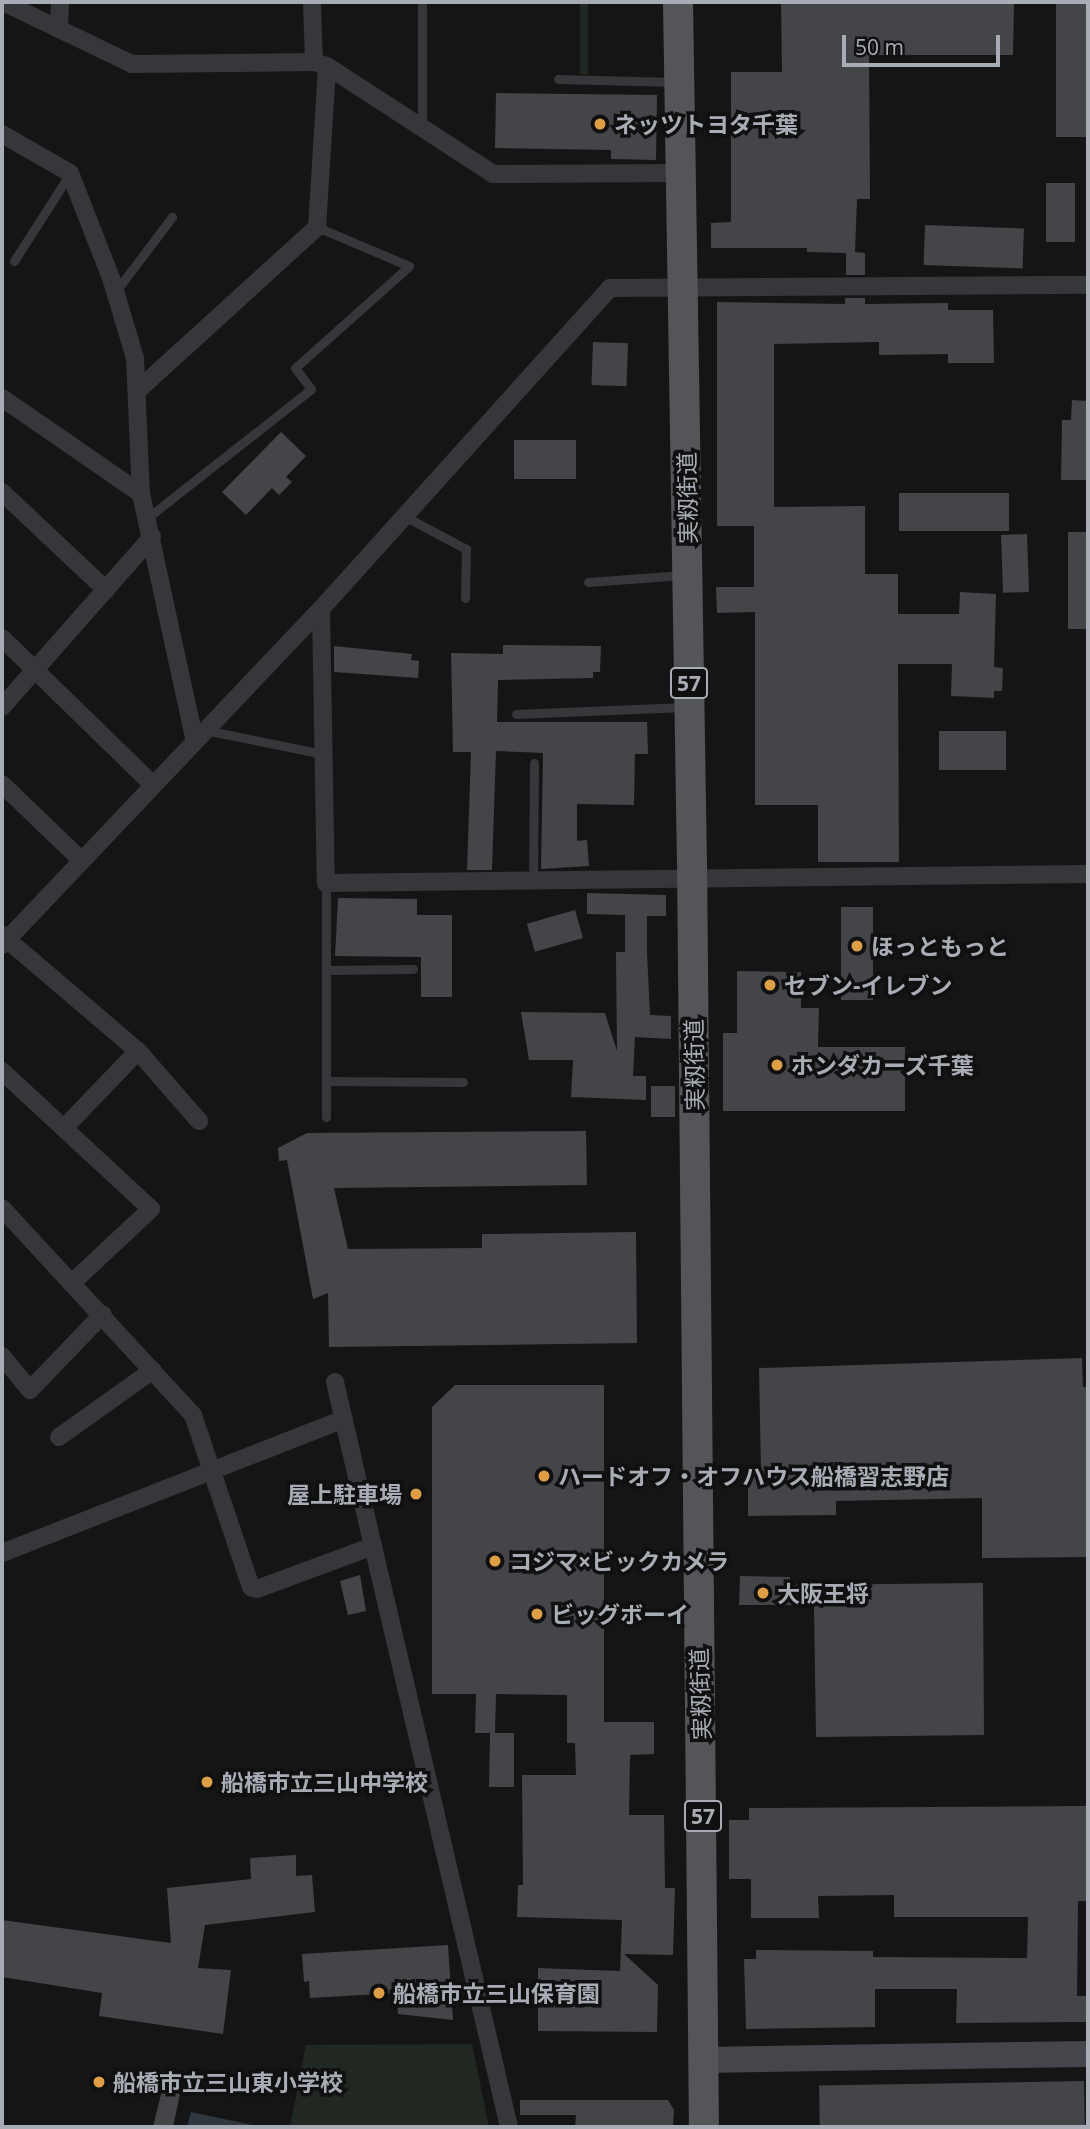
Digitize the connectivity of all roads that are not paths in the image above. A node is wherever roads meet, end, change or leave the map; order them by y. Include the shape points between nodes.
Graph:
1 (3, 2) edge
2 (60, 2) edge
3 (312, 2) edge
4 (422, 2) edge
5 (678, 2) edge
6 (59, 29) junction
7 (321, 64) junction
8 (558, 79) dead end
9 (679, 82) junction
10 (422, 126) junction
11 (2, 134) edge
12 (70, 173) junction
13 (680, 173) junction
14 (172, 217) dead end
15 (317, 227) junction
16 (14, 261) dead end
17 (1088, 285) edge
18 (682, 287) junction
19 (115, 292) junction
20 (136, 391) junction
21 (2, 398) edge
22 (2, 492) edge
23 (141, 494) junction
24 (406, 517) junction
25 (146, 519) junction
26 (152, 537) junction
27 (688, 574) junction
28 (588, 582) dead end
29 (106, 590) junction
30 (465, 598) dead end
31 (321, 609) junction
32 (2, 638) edge
33 (35, 670) junction
34 (2, 707) edge
35 (689, 707) junction
36 (516, 714) dead end
37 (199, 734) junction
38 (323, 754) junction
39 (534, 763) dead end
40 (152, 783) junction
41 (2, 785) edge
42 (80, 859) junction
43 (1088, 874) edge
44 (692, 879) junction
45 (533, 881) junction
46 (326, 884) junction
47 (3, 940) edge
48 (413, 969) dead end
49 (328, 970) junction
50 (138, 1051) junction
51 (2, 1071) edge
52 (327, 1082) junction
53 (463, 1082) dead end
54 (326, 1117) dead end
55 (199, 1121) dead end
56 (65, 1127) junction
57 (2, 1208) edge
58 (73, 1282) junction
59 (103, 1314) junction
60 (2, 1356) edge
61 (153, 1370) junction
62 (335, 1382) dead end
63 (344, 1419) junction
64 (59, 1437) dead end
65 (213, 1468) junction
66 (373, 1546) junction
67 (2, 1553) edge
68 (1088, 2054) edge
69 (703, 2060) junction
70 (509, 2127) edge
71 (704, 2127) edge

1 - 6 street
2 - 6 street
3 - 7 street
4 - 10 lane
5 - 9 main road, 実籾街道 / 57
6 - 7 street via 132,64
7 - 10 street
7 - 15 street
8 - 9 lane
9 - 13 main road, 実籾街道 / 57
10 - 13 street via 493,174
11 - 12 street
12 - 16 lane
12 - 19 street
13 - 18 main road, 実籾街道 / 57
14 - 19 lane
15 - 20 street
15 - 25 lane via 409,266 295,369 311,389
17 - 18 street
18 - 24 street via 610,288
18 - 27 main road, 実籾街道 / 57
19 - 20 street via 135,358
20 - 23 street
21 - 23 street
22 - 29 street
23 - 25 street
24 - 30 lane via 466,549
24 - 31 street
25 - 26 street
26 - 29 street
26 - 37 street
27 - 28 lane
27 - 35 main road, 実籾街道 / 57
29 - 33 street
31 - 37 street
31 - 38 street
32 - 33 street
33 - 34 street
33 - 40 street
35 - 36 lane
35 - 44 main road, 実籾街道 / 57
37 - 38 lane
37 - 40 street
38 - 46 street
39 - 45 lane
40 - 42 street
41 - 42 street
42 - 47 street
43 - 44 street
44 - 45 street
44 - 69 main road, 実籾街道 / 57
45 - 46 street
46 - 49 lane
47 - 50 street
48 - 49 lane
49 - 52 lane
50 - 55 street
50 - 56 street
51 - 56 street
52 - 53 lane
52 - 54 lane
56 - 58 street via 150,1209
57 - 58 street
58 - 59 street
59 - 60 street via 30,1390
59 - 61 street
61 - 64 street
61 - 65 street via 193,1415
62 - 63 street
63 - 65 street
63 - 66 street
65 - 66 street via 251,1587 257,1589
65 - 67 street
66 - 70 street
68 - 69 street
69 - 71 main road, 実籾街道 / 57

